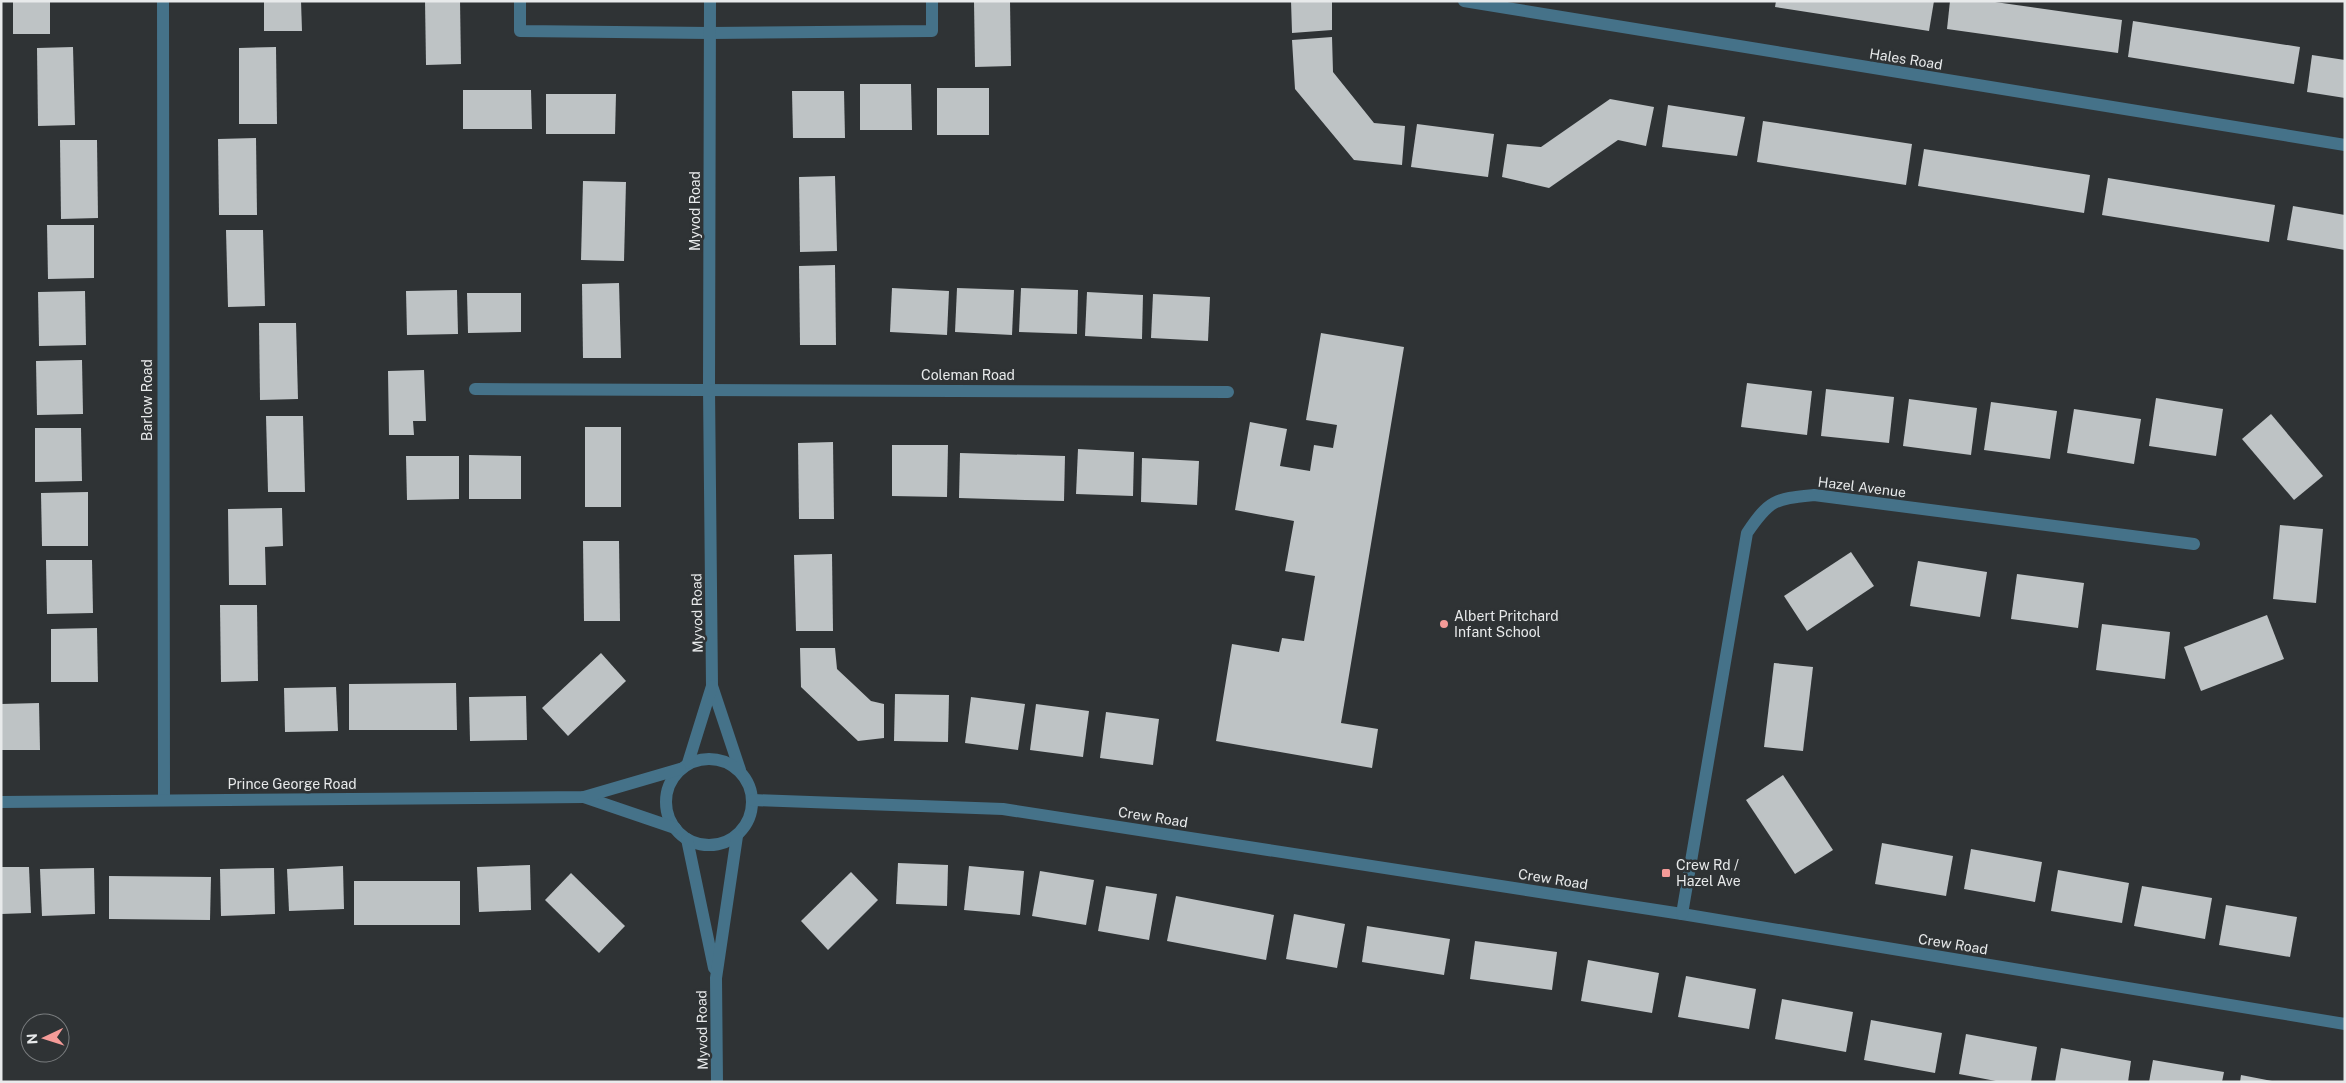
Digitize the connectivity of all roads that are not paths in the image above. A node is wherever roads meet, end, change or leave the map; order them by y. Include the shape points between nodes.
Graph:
1 (163, 1) edge
2 (520, 1) edge
3 (710, 1) edge
4 (932, 1) edge
5 (1464, 1) edge
6 (710, 33) junction
7 (2345, 145) edge
8 (475, 389) dead end
9 (709, 389) junction
10 (1228, 392) dead end
11 (2194, 544) dead end
12 (712, 686) junction
13 (684, 766) junction
14 (740, 770) junction
15 (584, 797) junction
16 (164, 800) junction
17 (753, 800) junction
18 (1, 802) edge
19 (675, 828) junction
20 (737, 836) junction
21 (686, 839) junction
22 (1682, 914) junction
23 (716, 978) junction
24 (2345, 1024) edge
25 (718, 1082) edge

1 - 16 street, Barlow Road
2 - 6 street via 520,31
3 - 6 street, Myvod Road
4 - 6 street via 932,32
5 - 7 street, Hales Road
6 - 9 street, Myvod Road
8 - 9 street
9 - 10 street, Coleman Road
9 - 12 street, Myvod Road
11 - 22 street, Hazel Avenue via 1814,495 1782,498 1762,511 1748,533
12 - 13 street, Myvod Road
12 - 14 street, Myvod Road
13 - 14 street via 700,759 719,759
13 - 15 street, Prince George Road
13 - 19 street via 666,796 667,812
14 - 17 street via 747,779
15 - 16 street, Prince George Road
15 - 19 street, Prince George Road
16 - 18 street, Prince George Road
17 - 20 street via 749,820
17 - 22 street, Crew Road via 1003,809
19 - 21 street
20 - 21 street via 724,843 705,845
20 - 23 street, Myvod Road
21 - 23 street, Myvod Road
22 - 24 street, Crew Road
23 - 25 street, Myvod Road

